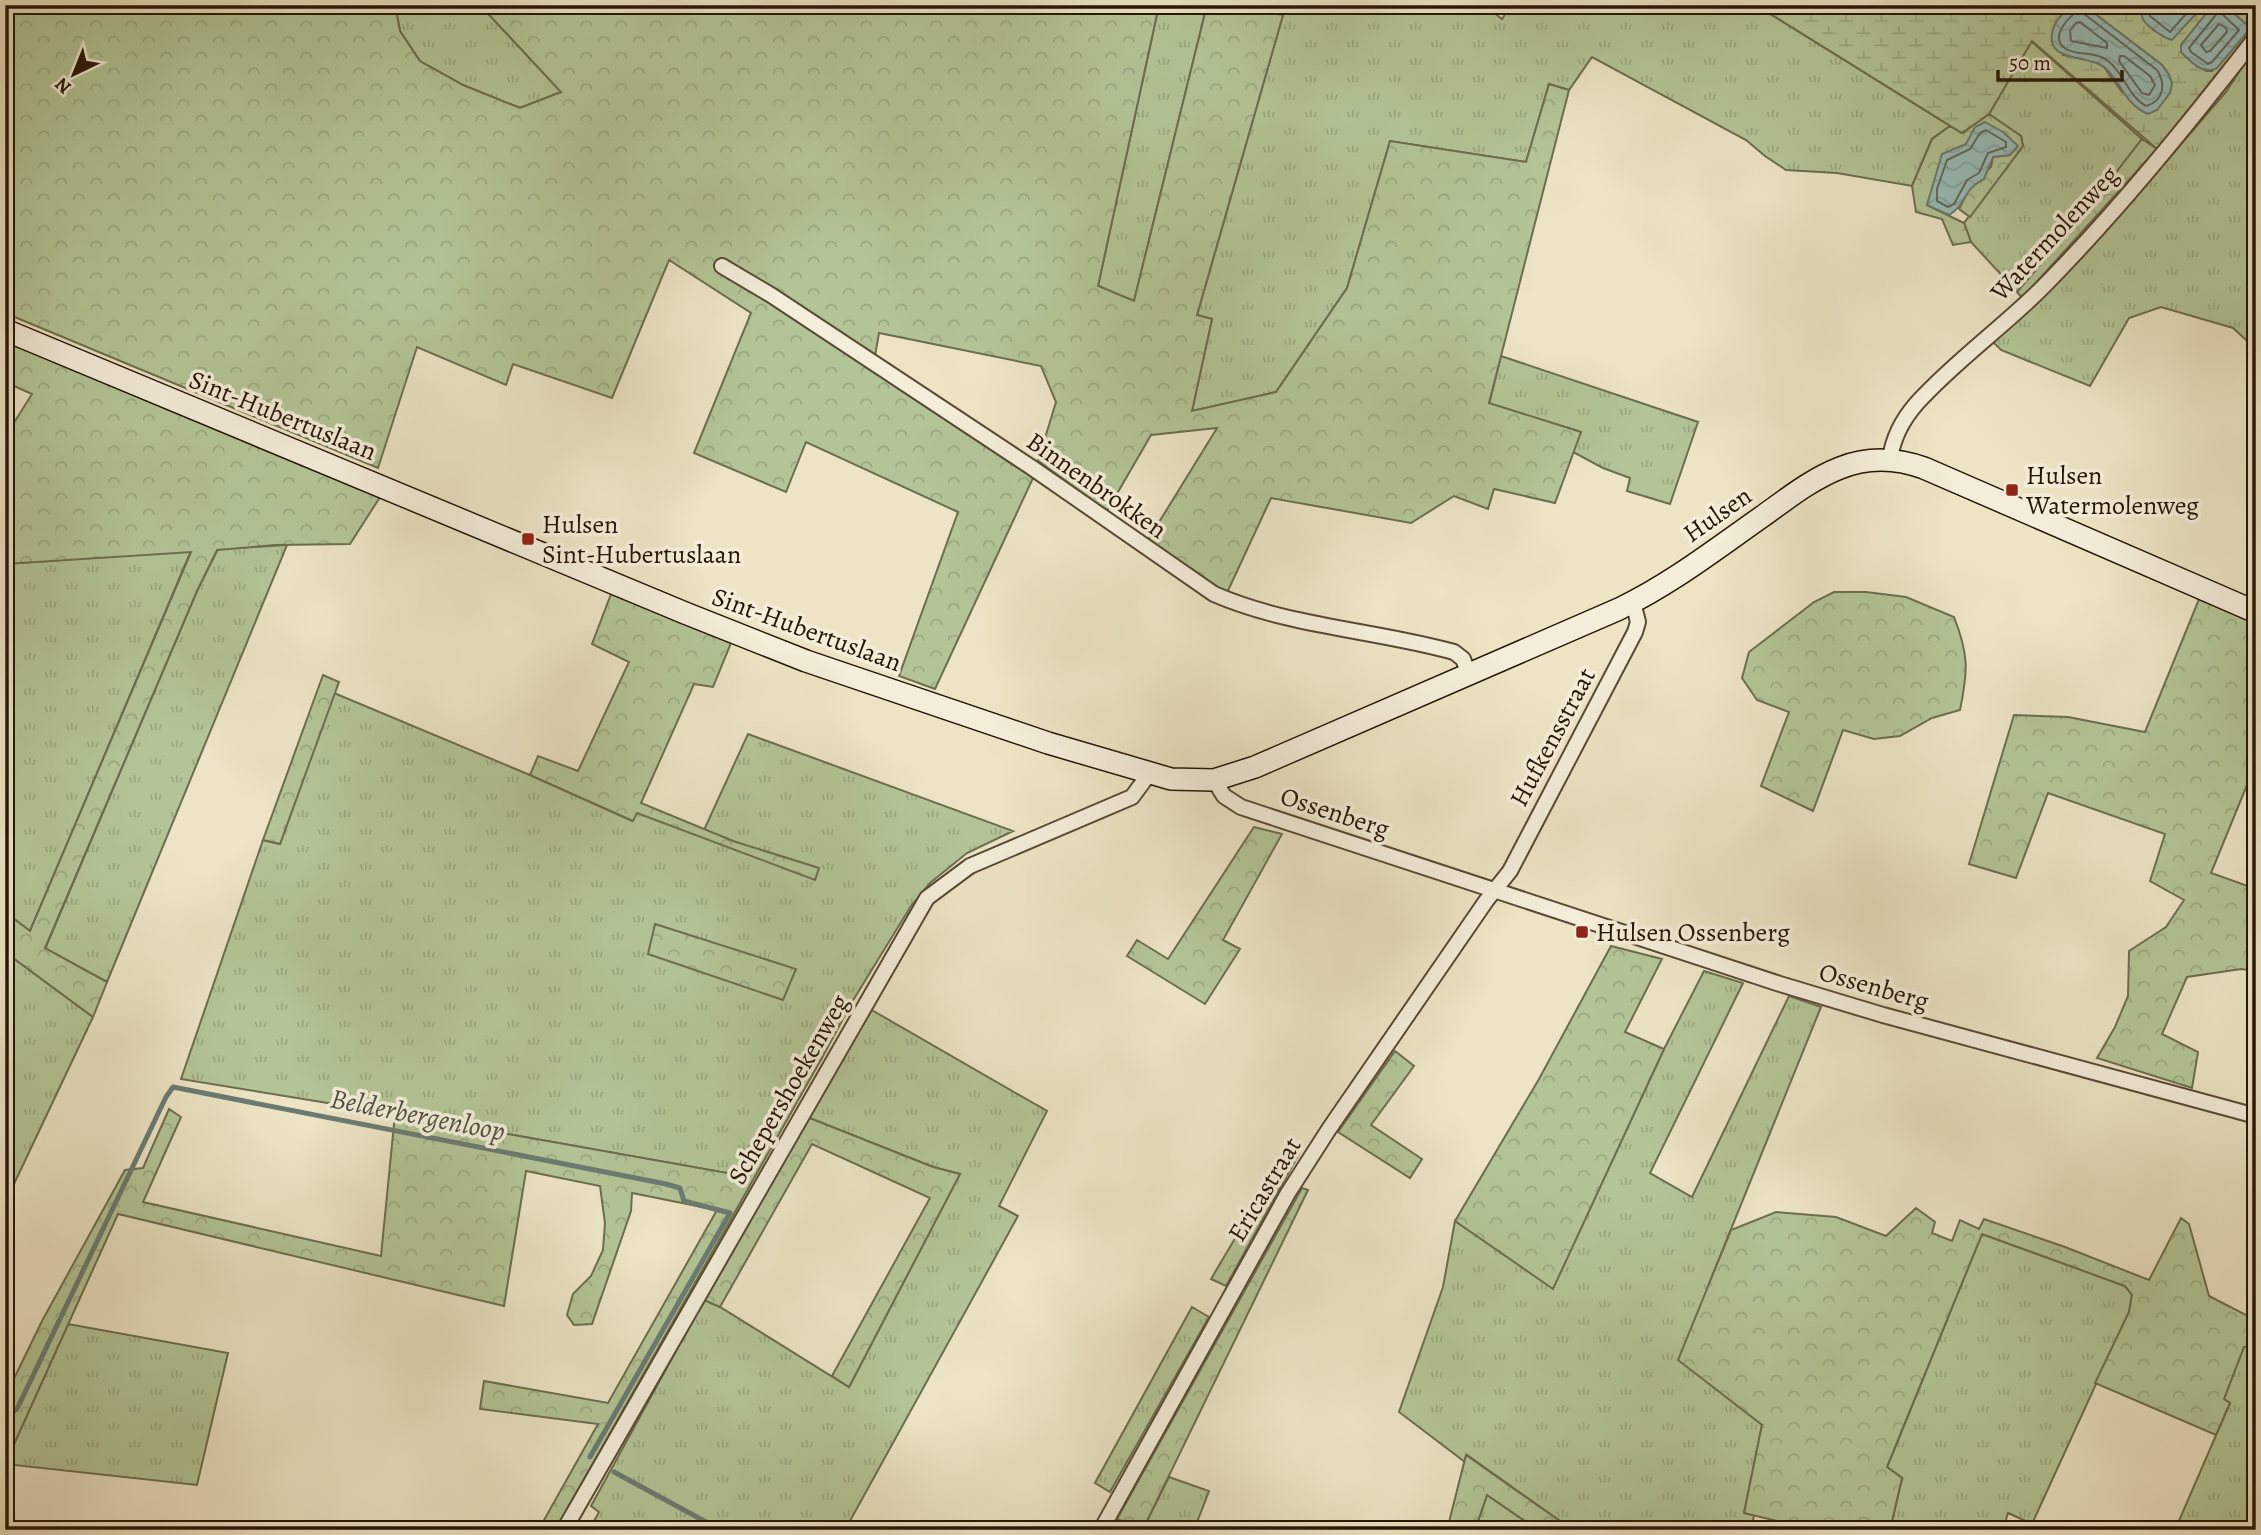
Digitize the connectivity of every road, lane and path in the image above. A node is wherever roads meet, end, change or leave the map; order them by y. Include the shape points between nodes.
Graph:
1 (2256, 37) edge
2 (722, 266) dead end
3 (5, 330) edge
4 (1889, 459) junction
5 (1633, 602) junction
6 (2256, 612) edge
7 (1469, 674) junction
8 (1149, 774) junction
9 (1214, 780) junction
10 (1495, 890) junction
11 (2256, 1116) edge
12 (564, 1530) edge
13 (1101, 1530) edge

1 - 4 street, Watermolenweg via 2193,118 2041,289 1917,402 1899,427
2 - 7 street, Binnenbrokken via 1038,472 1214,594 1313,623 1454,652
3 - 8 street, Sint-Hubertuslaan via 782,652
4 - 5 street, Hulsen via 1842,467 1813,481 1668,583
4 - 6 street, Hulsen via 1924,468
5 - 7 street, Hulsen
5 - 10 street, Hufkensstraat via 1638,622 1635,632 1510,871
7 - 9 street, Hulsen via 1255,767
8 - 9 street, Sint-Hubertuslaan
8 - 12 street, Schepershoekenweg via 1132,797 970,866 927,898
9 - 10 street, Ossenberg via 1224,796 1241,807
10 - 11 street, Ossenberg via 1883,1015
10 - 13 street, Ericastraat via 1288,1193

